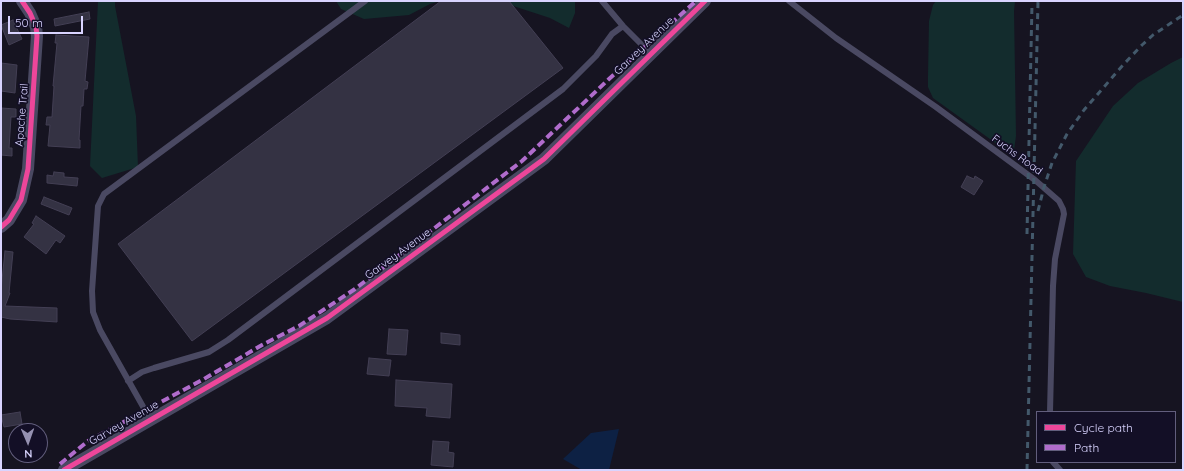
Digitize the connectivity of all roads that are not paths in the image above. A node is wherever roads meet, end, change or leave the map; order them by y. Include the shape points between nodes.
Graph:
1 (22, 1) edge
2 (365, 1) edge
3 (602, 1) edge
4 (705, 1) edge
5 (789, 1) edge
6 (623, 26) junction
7 (651, 54) junction
8 (1, 227) edge
9 (128, 381) junction
10 (1050, 411) edge
11 (150, 419) junction
12 (64, 470) edge

1 - 8 street, Apache Trail via 36,27 37,36 28,161 21,200 9,220
2 - 9 lane via 104,194 98,206 93,312
3 - 6 lane
4 - 7 street, Garvey Avenue
5 - 10 lane, Fuchs Road via 836,38 1035,180 1059,201 1064,214 1052,286
6 - 7 lane
6 - 9 lane via 612,34 596,56 563,89 228,340 209,352 142,372
7 - 11 street, Garvey Avenue via 544,159 423,248 326,318
9 - 11 lane
11 - 12 street, Garvey Avenue

